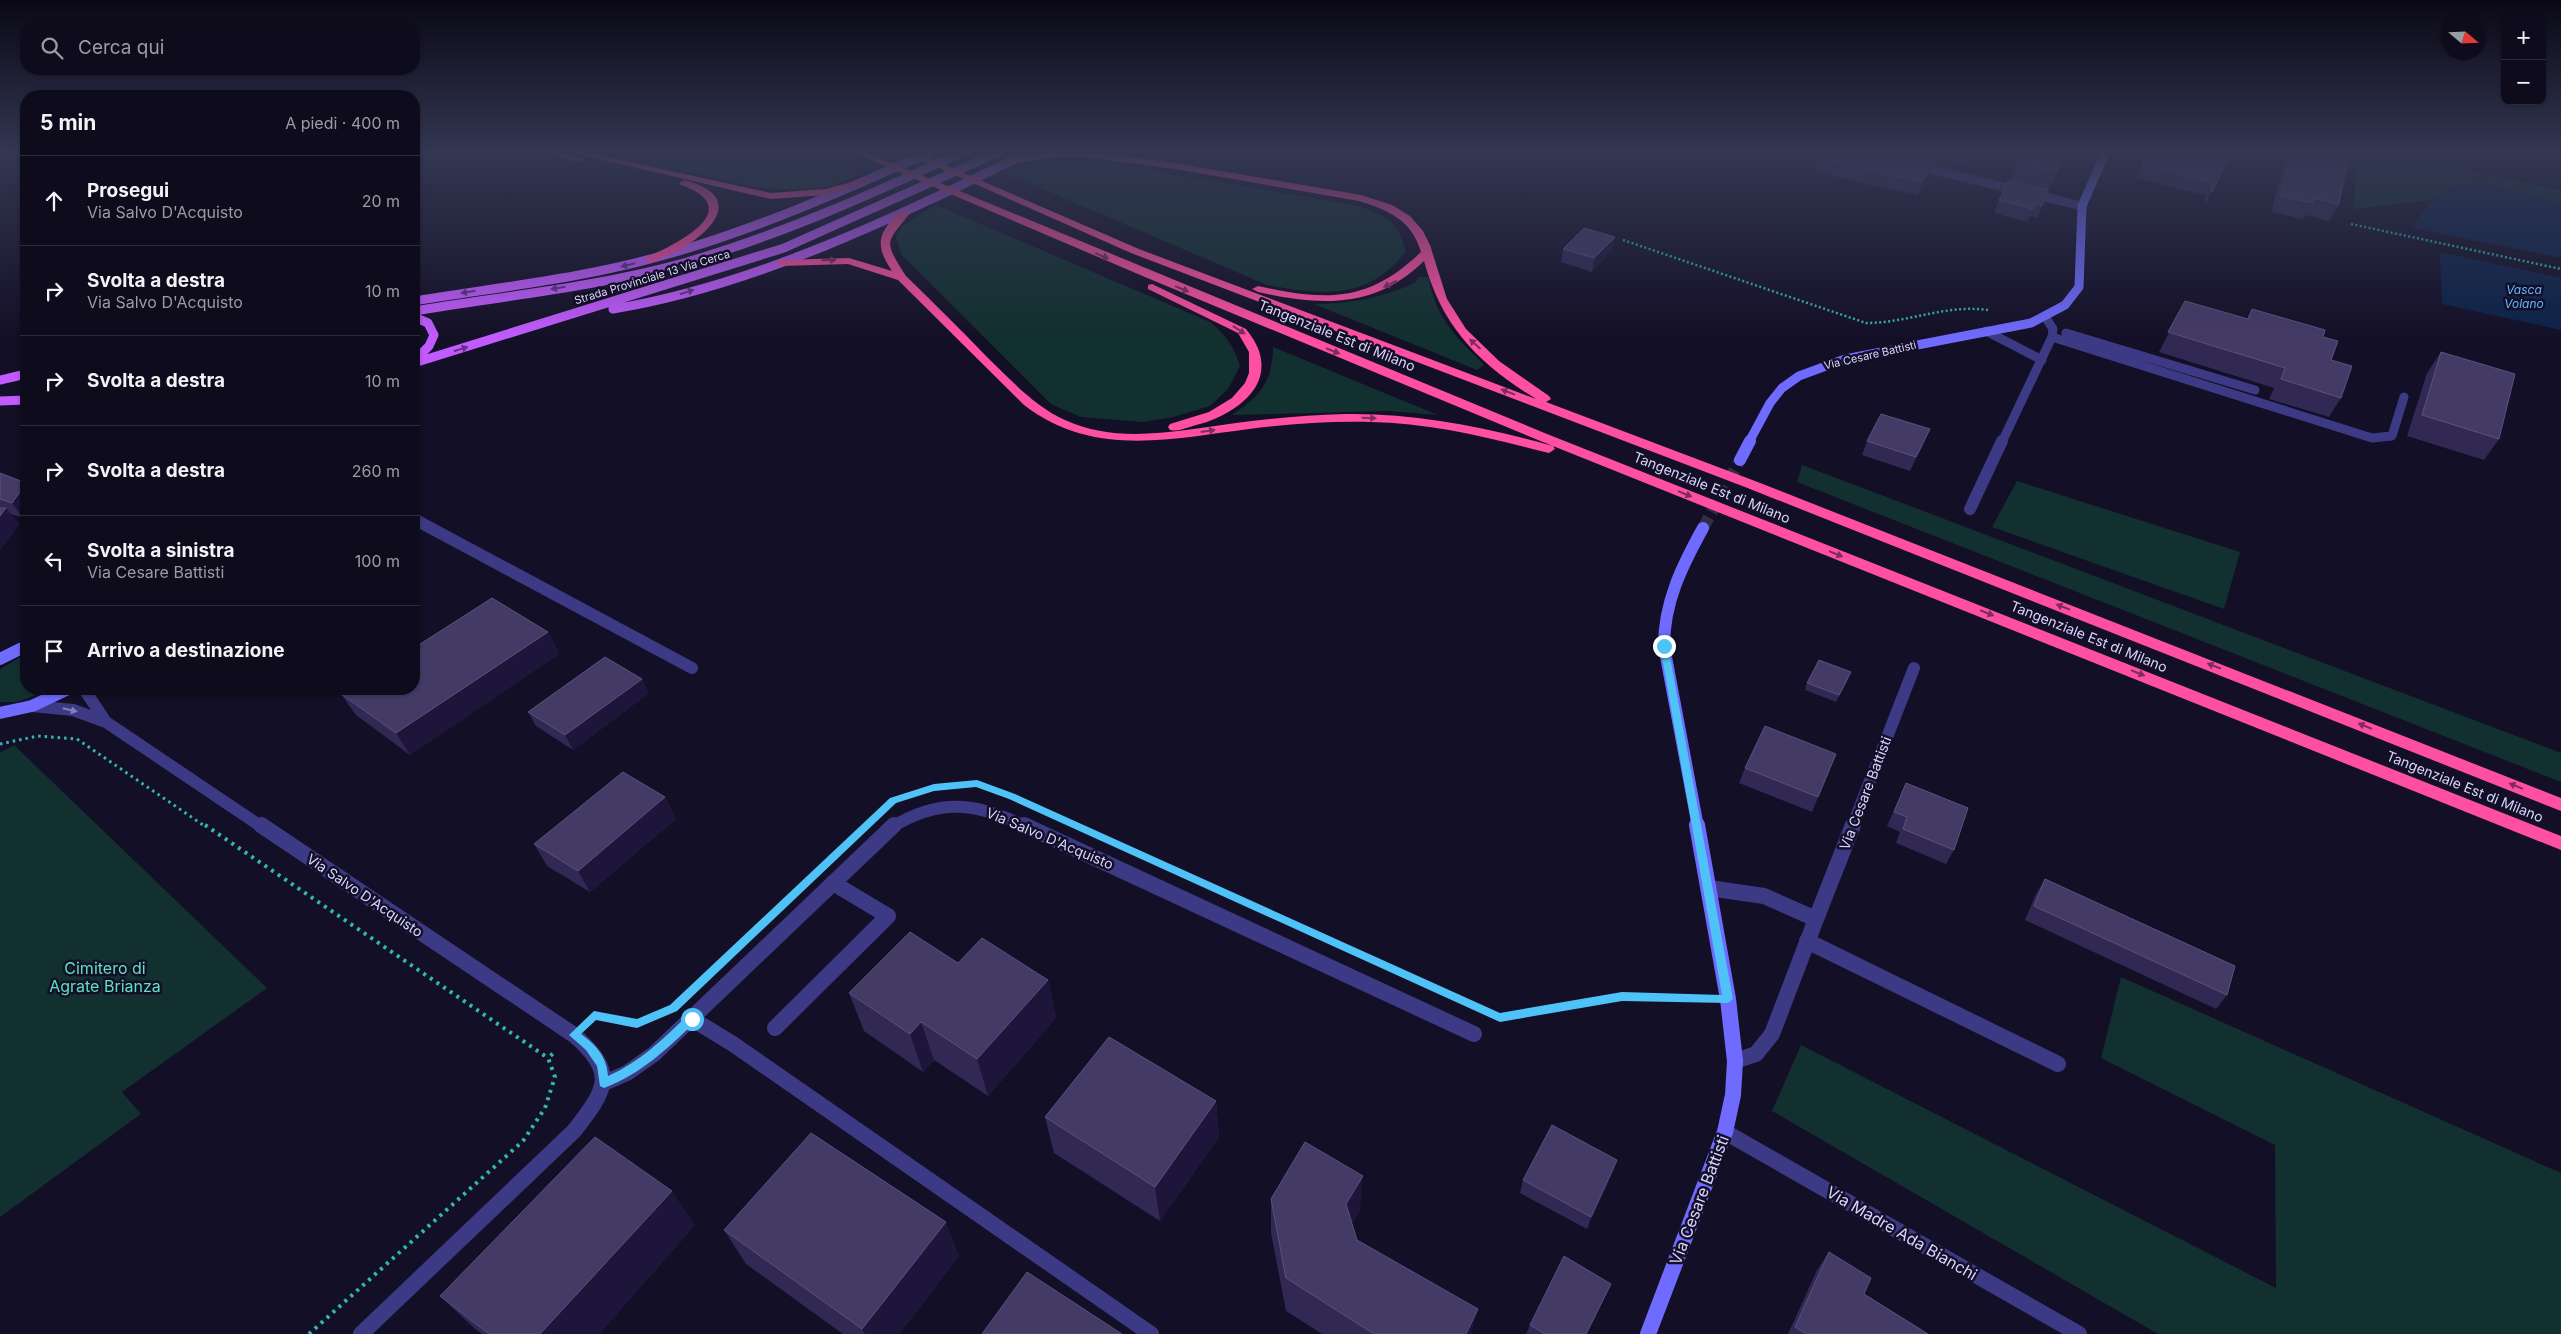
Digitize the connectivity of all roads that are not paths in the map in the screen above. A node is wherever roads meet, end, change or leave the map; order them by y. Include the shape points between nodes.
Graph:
1 (712, 213) edge
2 (788, 213) edge
3 (824, 213) edge
4 (862, 213) edge
5 (905, 213) joint
6 (1001, 213) edge
7 (1048, 213) edge
8 (1402, 213) edge
9 (2082, 213) edge
10 (1135, 251) junction
11 (1426, 253) junction
12 (651, 259) junction
13 (780, 263) junction
14 (1137, 271) junction
15 (902, 278) junction
16 (420, 300) edge
17 (420, 310) edge
18 (570, 315) junction
19 (2046, 318) junction
20 (420, 320) edge
21 (1986, 331) junction
22 (2053, 333) junction
23 (420, 356) edge
24 (420, 360) edge
25 (2042, 360) junction
26 (20, 375) edge
27 (0, 380) edge
28 (20, 382) edge
29 (0, 385) edge
30 (2255, 390) dead end
31 (2404, 397) dead end
32 (20, 400) edge
33 (0, 401) edge
34 (1142, 435) junction
35 (1740, 460) tunnel mouth
36 (1639, 476) junction
37 (1750, 484) junction
38 (1970, 509) dead end
39 (420, 522) edge
40 (1703, 528) tunnel mouth
41 (20, 649) edge
42 (0, 659) edge
43 (692, 668) dead end
44 (1914, 668) dead end
45 (55, 695) edge
46 (88, 695) edge
47 (26, 708) junction
48 (0, 712) edge
49 (0, 717) edge
50 (106, 722) junction
51 (2561, 804) edge
52 (2561, 843) edge
53 (833, 883) junction
54 (1709, 888) junction
55 (1816, 919) junction
56 (1807, 941) junction
57 (692, 1019) junction
58 (775, 1028) dead end
59 (1474, 1034) dead end
60 (1734, 1061) junction
61 (2058, 1064) dead end
62 (604, 1083) junction
63 (1725, 1132) junction
64 (361, 1334) edge
65 (1150, 1334) edge
66 (1648, 1334) edge
67 (2079, 1334) edge

1 - 12 highway via 707,225 685,243
2 - 12 main road via 748,230
3 -> 17 main road, Strada Provinciale 13 Via Cerca via 708,255 610,280
4 - 18 main road, Strada Provinciale 13 Via Cerca via 792,245
5 - 13 main road
5 - 15 highway via 890,227 884,243
6 -> 14 highway, Tangenziale Est di Milano
7 - 10 highway, Tangenziale Est di Milano
8 - 11 highway via 1414,223 1424,240
9 - 19 street, Via Cesare Battisti via 2078,287 2073,298
11 -> 10 highway via 1404,276 1385,287 1350,296 1312,299 1247,286
37 -> 10 highway, Tangenziale Est di Milano
37 -> 11 highway via 1559,406 1523,386 1470,340 1452,319
12 -> 16 main road via 582,274
13 -> 15 highway via 841,260 864,264
18 -> 13 main road via 664,298
14 -> 34 highway via 1153,288 1242,331 1251,340 1257,358 1254,380 1238,400 1225,409 1201,420
14 -> 36 highway, Tangenziale Est di Milano
15 - 34 highway via 1023,399 1047,416 1094,434
24 -> 18 main road, Strada Provinciale 13 Via Cerca
19 - 21 street, Via Cesare Battisti
19 - 22 street
20 - 23 main road via 428,323 434,335
21 - 25 street
21 - 35 street, Via Cesare Battisti via 1845,359 1799,376 1782,388 1770,403
22 - 25 street
22 - 30 street
22 - 31 street via 2372,438 2392,436
25 - 38 street
26 - 27 main road
28 - 29 main road
32 - 33 main road
34 -> 36 highway via 1306,419 1390,419 1498,434
36 -> 52 highway, Tangenziale Est di Milano
51 -> 37 highway, Tangenziale Est di Milano
39 - 43 street
40 - 54 street, Via Cesare Battisti via 1674,581 1662,626
41 - 42 street
44 - 55 street, Via Cesare Battisti
45 - 47 street
46 - 50 street, Via Salvo D'Acquisto
47 - 48 street
47 - 49 street
47 -> 50 street, Via Salvo D'Acquisto via 72,710
50 - 62 street, Via Salvo D'Acquisto via 574,1035 590,1047 602,1065
53 - 57 street, Via Salvo D'Acquisto
53 - 58 street via 888,916
53 - 59 street, Via Salvo D'Acquisto via 888,829 912,814 947,804 974,806 1022,824
54 - 55 street via 1764,896
54 - 60 street, Via Cesare Battisti via 1728,999
55 - 56 street, Via Cesare Battisti
56 - 60 street, Via Cesare Battisti via 1772,1034 1756,1054
56 - 61 street
57 - 62 street, Via Salvo D'Acquisto via 628,1073
57 - 65 street via 733,1044
60 - 63 street, Via Cesare Battisti via 1733,1095
62 - 64 street via 596,1105 574,1131
63 - 66 street, Via Cesare Battisti
63 - 67 street, Via Madre Ada Bianchi

